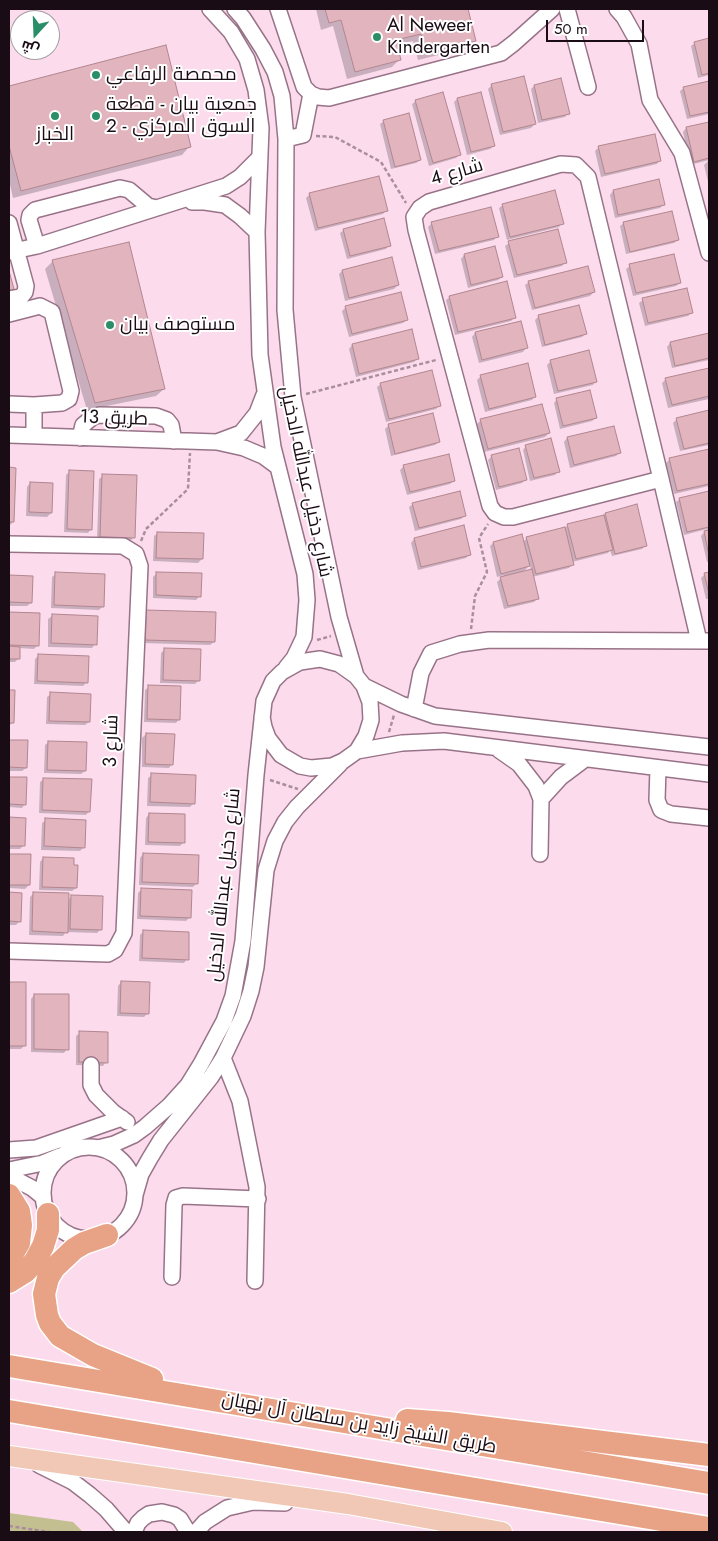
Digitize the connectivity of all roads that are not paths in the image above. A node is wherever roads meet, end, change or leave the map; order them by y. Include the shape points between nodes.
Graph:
1 (210, 9) edge
2 (235, 9) edge
3 (268, 9) edge
4 (278, 9) edge
5 (552, 9) edge
6 (567, 9) edge
7 (617, 9) edge
8 (285, 30) junction
9 (588, 86) dead end
10 (311, 94) junction
11 (286, 139) junction
12 (260, 157) junction
13 (178, 202) junction
14 (157, 208) junction
15 (9, 223) edge
16 (257, 232) junction
17 (37, 246) junction
18 (13, 252) edge
19 (709, 253) edge
20 (9, 299) edge
21 (9, 314) edge
22 (265, 392) junction
23 (9, 404) edge
24 (34, 405) junction
25 (9, 435) edge
26 (34, 436) junction
27 (80, 438) junction
28 (174, 441) junction
29 (217, 442) junction
30 (278, 467) junction
31 (661, 479) junction
32 (9, 544) edge
33 (704, 641) edge
34 (282, 672) junction
35 (360, 681) junction
36 (408, 707) junction
37 (262, 716) junction
38 (709, 747) edge
39 (496, 748) junction
40 (357, 750) junction
41 (585, 759) junction
42 (343, 761) junction
43 (658, 768) junction
44 (709, 774) edge
45 (541, 800) junction
46 (709, 818) edge
47 (540, 854) dead end
48 (9, 950) edge
49 (223, 1058) junction
50 (91, 1065) dead end
51 (122, 1118) junction
52 (145, 1127) junction
53 (98, 1148) junction
54 (9, 1150) edge
55 (66, 1153) junction
56 (9, 1170) edge
57 (9, 1176) edge
58 (9, 1195) edge
59 (135, 1195) junction
60 (258, 1199) junction
61 (46, 1205) junction
62 (107, 1235) junction
63 (9, 1260) edge
64 (172, 1277) dead end
65 (255, 1281) dead end
66 (9, 1282) edge
67 (9, 1355) edge
68 (9, 1366) edge
69 (52, 1372) junction
70 (219, 1401) junction
71 (272, 1410) junction
72 (9, 1411) edge
73 (709, 1455) edge
74 (9, 1456) edge
75 (709, 1483) edge
76 (348, 1504) junction
77 (709, 1528) edge
78 (126, 1532) edge
79 (134, 1532) edge
80 (188, 1532) edge
81 (196, 1532) edge
82 (502, 1532) edge

1 - 12 street, شارع دخيل عبدالله الدخيل via 231,32 247,59 256,90 261,128
2 - 11 street, شارع دخيل عبدالله الدخيل via 275,72 282,96
3 - 8 street
4 - 8 street
5 - 10 street via 500,53 329,98
6 - 9 street
7 - 19 street via 638,44 650,100 682,153
8 - 10 street via 304,87
10 - 11 street via 303,135
11 - 35 street, شارع دخيل عبدالله الدخيل via 285,310 293,397 344,633
12 - 13 street via 226,186
12 - 16 street, شارع دخيل عبدالله الدخيل
13 - 14 street
13 - 16 street via 224,205
14 - 17 street
14 - 17 street via 148,206 129,190 120,188 35,210 29,220
15 - 18 street
16 - 22 street, شارع دخيل عبدالله الدخيل via 259,345
17 - 18 street
18 - 20 street via 26,292 21,297
21 - 24 street via 40,306 54,314 70,396 62,403
22 - 29 street, طريق 13 via 257,413 241,433
22 - 30 street, شارع دخيل عبدالله الدخيل
23 - 24 street
24 - 26 street
25 - 26 street, طريق 13
26 - 27 street, طريق 13
27 - 28 street, طريق 13
27 - 28 street via 83,425 93,417 156,416 171,424
28 - 29 street, طريق 13
29 - 30 street, طريق 13 via 244,448
30 - 34 street, شارع دخيل عبدالله الدخيل via 305,574 308,600 304,637 294,658
31 - 31 street, شارع 4 via 585,172 571,164 561,164 429,202 420,208 414,217 416,230 490,506 496,513 513,517
31 - 33 street, شارع 4
32 - 48 street, شارع 3 via 123,546 136,554 140,566 124,933 116,950 108,954
33 - 36 street via 489,640 470,643 431,653
34 - 35 street via 300,662 320,659 339,664
34 - 37 street via 267,692
35 - 36 street
35 - 40 street via 370,702 371,720
36 - 38 street via 434,716
37 - 42 street via 273,746 290,761 311,768
37 - 52 street, شارع دخيل عبدالله الدخيل via 243,941 233,996 224,1021 188,1084
39 - 40 street via 444,741
39 - 41 street
39 - 45 street via 519,764 536,786
40 - 42 street
41 - 43 street
41 - 45 street via 561,777
42 - 49 street, شارع دخيل عبدالله الدخيل via 285,822 270,854 251,992
43 - 44 street
43 - 46 street via 657,800 661,810
45 - 47 street
49 - 59 street, شارع دخيل عبدالله الدخيل via 154,1152 141,1174
49 - 60 street via 240,1101
50 - 51 street via 91,1085 96,1095 108,1109
51 - 52 street via 130,1124
51 - 54 street via 36,1148
52 - 53 street, شارع دخيل عبدالله الدخيل via 125,1139
53 - 55 street via 87,1147
53 - 59 street via 113,1154 125,1165 133,1179
55 - 56 street via 43,1163
55 - 61 street via 46,1176
57 - 61 street via 32,1188
58 - 63 highway via 19,1211 21,1225 19,1243
59 - 62 street via 134,1206 124,1224
60 - 64 street via 176,1198
60 - 65 street
61 - 62 street via 60,1229 78,1238
61 - 66 highway via 48,1230 43,1246 25,1272
62 - 70 highway via 74,1249 54,1268 44,1294 50,1323 60,1336 93,1355
67 - 69 highway
68 - 69 highway, طريق الشيخ زايد بن سلطان آل نهيان
69 - 70 highway, طريق الشيخ زايد بن سلطان آل نهيان
70 - 71 highway, طريق الشيخ زايد بن سلطان آل نهيان
71 - 73 highway via 448,1422
71 - 75 highway, طريق الشيخ زايد بن سلطان آل نهيان
72 - 77 highway
74 - 76 main road
74 - 78 street via 73,1482 106,1509
76 - 81 street via 240,1504 216,1514
76 - 82 main road
79 - 80 street via 143,1518 162,1512 180,1519

